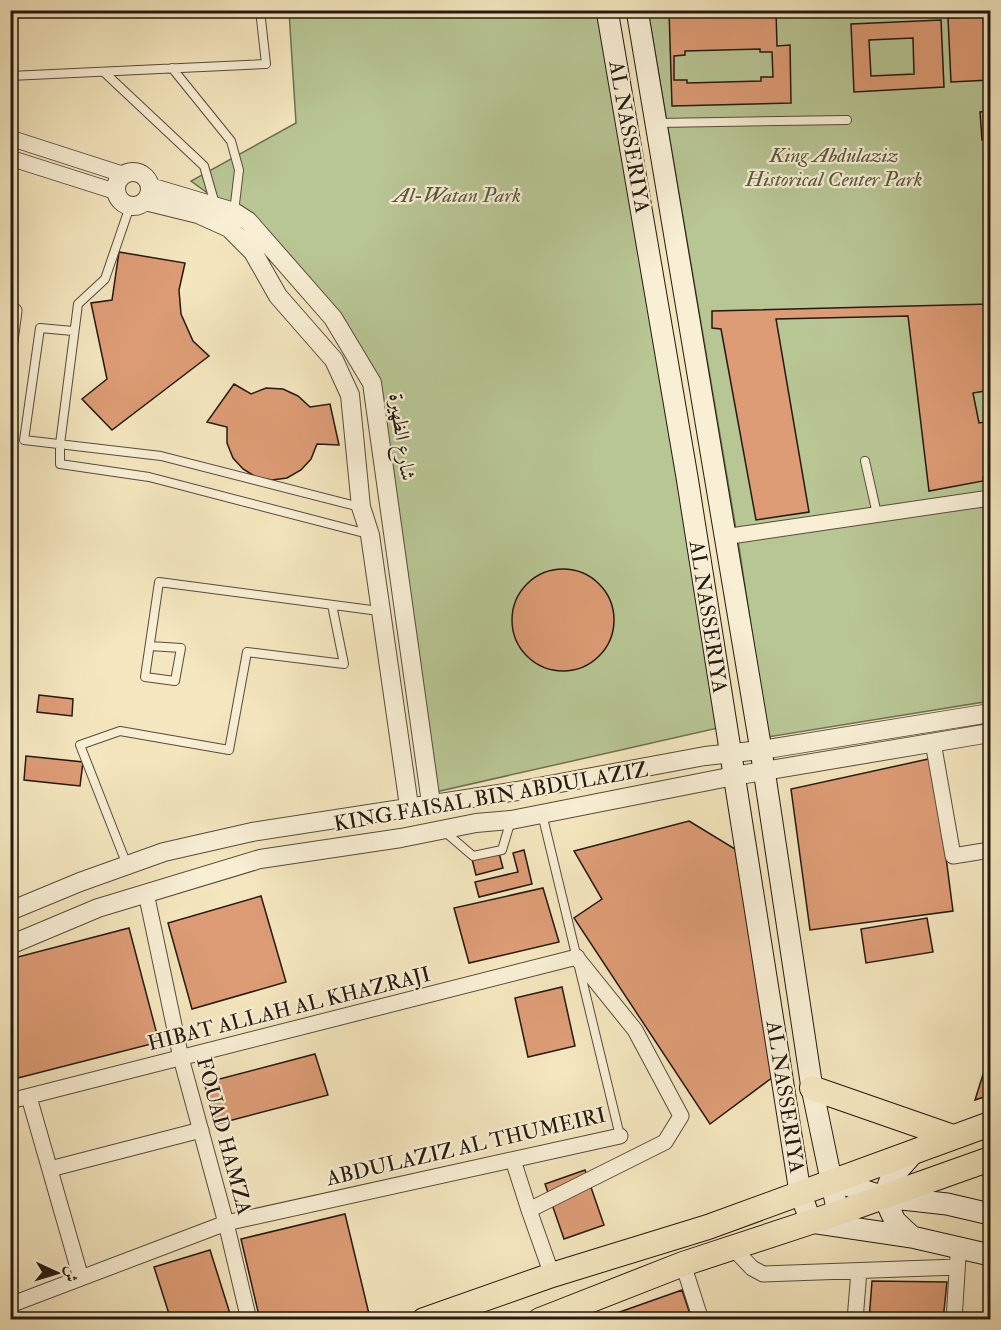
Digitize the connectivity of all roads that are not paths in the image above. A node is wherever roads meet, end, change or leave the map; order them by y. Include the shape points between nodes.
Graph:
1 (260, 10) edge
2 (607, 10) edge
3 (637, 10) edge
4 (172, 68) junction
5 (105, 73) junction
6 (10, 76) edge
7 (847, 120) dead end
8 (656, 123) junction
9 (10, 138) edge
10 (10, 158) edge
11 (124, 175) junction
12 (117, 192) junction
13 (142, 198) junction
14 (225, 210) junction
15 (10, 309) edge
16 (73, 331) junction
17 (10, 341) edge
18 (60, 444) junction
19 (865, 461) dead end
20 (713, 473) junction
21 (687, 477) junction
22 (990, 498) edge
23 (361, 507) junction
24 (877, 514) junction
25 (370, 535) junction
26 (724, 537) junction
27 (332, 605) junction
28 (381, 611) junction
29 (150, 646) junction
30 (990, 713) edge
31 (990, 733) edge
32 (933, 742) junction
33 (761, 750) junction
34 (730, 753) junction
35 (763, 772) junction
36 (734, 776) junction
37 (431, 803) junction
38 (409, 806) junction
39 (542, 813) junction
40 (511, 820) junction
41 (442, 830) junction
42 (990, 850) edge
43 (127, 865) junction
44 (146, 893) junction
45 (10, 911) edge
46 (10, 945) edge
47 (577, 957) junction
48 (181, 1058) junction
49 (812, 1088) junction
50 (29, 1096) junction
51 (10, 1101) edge
52 (990, 1124) edge
53 (201, 1131) junction
54 (620, 1136) joint
55 (953, 1137) junction
56 (916, 1150) junction
57 (990, 1159) edge
58 (513, 1160) junction
59 (50, 1170) junction
60 (831, 1180) junction
61 (800, 1192) junction
62 (884, 1197) junction
63 (529, 1210) junction
64 (838, 1214) junction
65 (990, 1214) edge
66 (812, 1222) junction
67 (226, 1223) junction
68 (708, 1227) junction
69 (912, 1237) junction
70 (726, 1250) junction
71 (990, 1255) edge
72 (958, 1257) junction
73 (682, 1264) junction
74 (860, 1271) junction
75 (552, 1275) junction
76 (81, 1278) junction
77 (10, 1305) edge
78 (544, 1319) edge
79 (249, 1320) edge
80 (424, 1320) edge
81 (701, 1320) edge
82 (855, 1320) edge
83 (954, 1320) edge

1 - 4 lane via 266,64
2 - 21 main road, AL NASSERIYA
3 - 8 main road, AL NASSERIYA
4 - 5 lane
4 - 14 lane via 231,141 239,170
5 - 6 lane
5 - 14 lane via 204,166
7 - 8 lane
8 - 20 main road, AL NASSERIYA
9 - 11 street, شارع الظهيرة
10 - 12 street, شارع الظهيرة
11 - 12 street via 117,183
11 - 13 street, شارع الظهيرة via 139,173 147,179
12 - 13 street, شارع الظهيرة via 123,202
13 - 14 street, شارع الظهيرة
13 - 16 lane via 105,279 78,304
13 - 23 street, شارع الظهيرة via 198,214 229,228 253,252 278,296 333,360 350,395
14 - 37 street, شارع الظهيرة via 248,221 333,318 372,383
15 - 17 street via 15,311
16 - 18 lane
16 - 18 lane via 40,328 24,440
18 - 23 lane via 161,456
18 - 25 lane via 60,464 149,477
19 - 24 lane
20 - 21 main road via 713,486 703,494 692,490
20 - 26 main road, AL NASSERIYA
21 - 34 main road, AL NASSERIYA
22 - 24 street
23 - 25 street, شارع الظهيرة
24 - 26 street
25 - 28 street, شارع الظهيرة
26 - 33 main road, AL NASSERIYA
27 - 28 lane
27 - 29 lane via 159,582
27 - 43 lane via 344,664 247,652 229,750 120,731 80,745
28 - 38 street, شارع الظهيرة
29 - 29 lane via 145,677 175,681 181,648
30 - 33 street, KING FAISAL BIN ABDULAZIZ
31 - 32 street, KING FAISAL BIN ABDULAZIZ
32 - 35 street, KING FAISAL BIN ABDULAZIZ
32 - 42 street via 952,856
33 - 34 street, KING FAISAL BIN ABDULAZIZ
33 - 35 main road, AL NASSERIYA
34 - 36 main road, AL NASSERIYA
34 - 37 street, KING FAISAL BIN ABDULAZIZ
35 - 36 street, KING FAISAL BIN ABDULAZIZ
35 - 49 main road, AL NASSERIYA
36 - 39 street, KING FAISAL BIN ABDULAZIZ
36 - 61 main road, AL NASSERIYA
37 - 38 street, KING FAISAL BIN ABDULAZIZ
38 - 43 street, KING FAISAL BIN ABDULAZIZ via 252,832 164,852
39 - 40 street, KING FAISAL BIN ABDULAZIZ
39 - 47 lane, ABDULAZIZ AL THUMEIRI
40 - 41 street, KING FAISAL BIN ABDULAZIZ
40 - 41 lane via 502,850 474,856
41 - 44 street, KING FAISAL BIN ABDULAZIZ via 261,859
43 - 44 street
43 - 45 street, KING FAISAL BIN ABDULAZIZ
44 - 46 street, KING FAISAL BIN ABDULAZIZ via 98,908
44 - 48 street, FOUAD HAMZA
47 - 48 street, HIBAT ALLAH AL KHAZRAJI
47 - 54 lane, ABDULAZIZ AL THUMEIRI
47 - 63 street via 635,1030 681,1116 665,1142
48 - 50 street, HIBAT ALLAH AL KHAZRAJI
48 - 53 street, FOUAD HAMZA
49 - 55 main road
49 - 60 main road, AL NASSERIYA
50 - 51 street, HIBAT ALLAH AL KHAZRAJI
50 - 59 street
52 - 55 main road
53 - 59 street
53 - 67 street, FOUAD HAMZA
54 - 58 street, ABDULAZIZ AL THUMEIRI
55 - 56 main road
56 - 60 main road
56 - 62 main road via 891,1178
57 - 62 main road
58 - 63 street
58 - 67 street, ABDULAZIZ AL THUMEIRI
59 - 76 street
60 - 61 main road
60 - 62 main road
60 - 64 main road, AL NASSERIYA
61 - 66 main road, AL NASSERIYA
61 - 68 main road
62 - 64 main road
62 - 65 main road via 947,1204
62 - 69 main road via 895,1221
63 - 75 street
64 - 66 main road
66 - 69 main road
66 - 70 main road
67 - 76 street, ABDULAZIZ AL THUMEIRI
67 - 79 street, FOUAD HAMZA
68 - 70 main road via 726,1233
68 - 75 main road
69 - 72 main road
70 - 73 main road
70 - 74 street via 763,1274
71 - 72 main road
72 - 74 street
72 - 83 street
73 - 78 main road
73 - 81 street
74 - 82 street
75 - 80 main road
76 - 77 street, ABDULAZIZ AL THUMEIRI

